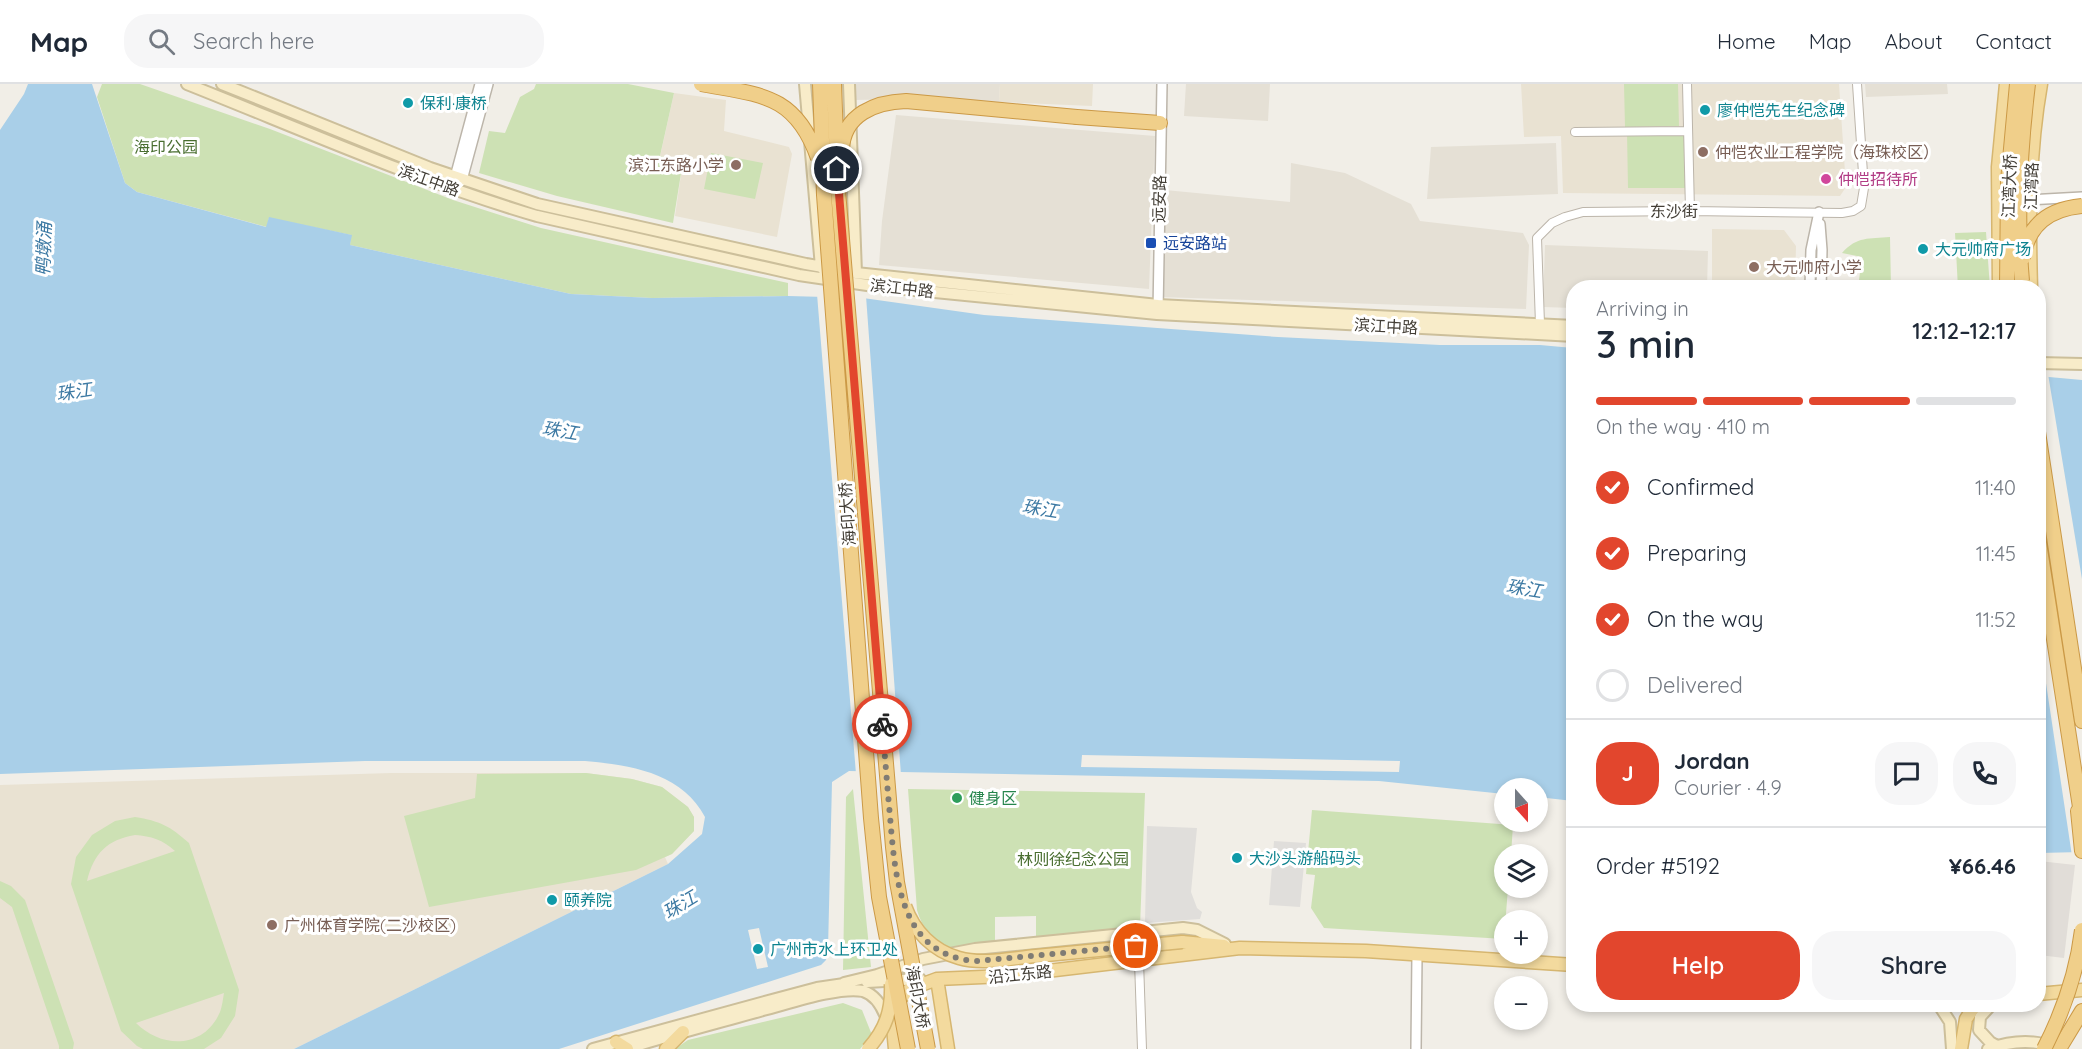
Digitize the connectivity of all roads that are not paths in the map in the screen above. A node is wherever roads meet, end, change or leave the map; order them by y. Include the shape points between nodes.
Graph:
1 (188, 84) edge
2 (222, 84) edge
3 (480, 84) edge
4 (489, 84) edge
5 (701, 84) edge
6 (805, 84) edge
7 (820, 84) edge
8 (834, 84) edge
9 (849, 84) edge
10 (1162, 84) edge
11 (1687, 84) edge
12 (1857, 84) edge
13 (2006, 84) edge
14 (2017, 84) edge
15 (2028, 84) edge
16 (2041, 84) edge
17 (849, 96) junction
18 (806, 98) junction
19 (1160, 123) junction
20 (1688, 131) junction
21 (1575, 132) dead end
22 (458, 178) junction
23 (454, 189) junction
24 (838, 191) junction
25 (824, 195) junction
26 (2082, 197) edge
27 (2030, 200) junction
28 (1997, 201) junction
29 (2082, 206) edge
30 (1690, 211) junction
31 (1819, 212) junction
32 (821, 267) junction
33 (856, 273) junction
34 (1810, 280) edge
35 (1821, 280) edge
36 (1999, 280) edge
37 (2007, 280) edge
38 (2024, 280) edge
39 (2025, 280) edge
40 (2025, 280) edge
41 (837, 281) junction
42 (1158, 310) junction
43 (1539, 324) junction
44 (1566, 326) edge
45 (1566, 336) edge
46 (2046, 356) edge
47 (2082, 357) edge
48 (2046, 363) edge
49 (2082, 364) edge
50 (2046, 485) edge
51 (2046, 589) edge
52 (2082, 721) edge
53 (2076, 788) junction
54 (2082, 820) edge
55 (2082, 851) edge
56 (897, 882) junction
57 (2082, 930) edge
58 (1240, 948) junction
59 (1417, 955) junction
60 (891, 958) junction
61 (1139, 961) junction
62 (1566, 964) edge
63 (937, 979) junction
64 (844, 983) junction
65 (2082, 990) edge
66 (2046, 993) edge
67 (2082, 1011) edge
68 (1944, 1012) edge
69 (1970, 1012) edge
70 (1985, 1012) edge
71 (683, 1032) junction
72 (623, 1047) edge
73 (1993, 1047) edge
74 (593, 1049) edge
75 (666, 1049) edge
76 (868, 1049) edge
77 (894, 1049) edge
78 (908, 1049) edge
79 (928, 1049) edge
80 (948, 1049) edge
81 (1142, 1049) edge
82 (1416, 1049) edge
83 (1952, 1049) edge
84 (1961, 1049) edge
85 (2044, 1049) edge
86 (2058, 1049) edge

1 - 23 main road, 滨江中路
2 - 22 main road, 滨江中路
3 - 22 street
4 - 22 street
5 - 25 highway, bridge via 762,95 787,110 813,143
6 - 18 main road
7 - 25 highway, 海印大桥, bridge
8 - 24 highway, 海印大桥, bridge
9 - 17 main road
10 - 19 street, 远安路
11 - 20 street
12 - 31 street, 东沙街 via 1864,188 1861,206 1853,211
13 - 28 main road, 江湾路
14 - 37 highway, 江湾大桥, bridge via 2008,181
15 - 38 highway, bridge via 2018,192 2018,236
16 - 27 main road, 江湾路
17 - 18 main road via 838,105 822,108 814,107
17 - 33 main road
18 - 32 main road
19 - 24 highway, bridge via 906,101 881,104 858,116 846,131
19 - 42 street, 远安路
20 - 21 street
20 - 30 street
22 - 23 street
22 - 32 main road, 滨江中路 via 583,216
23 - 41 main road, 滨江中路 via 537,216
24 - 56 highway, 海印大桥, bridge
25 - 60 highway, 海印大桥, bridge via 867,774 879,897
26 - 27 street
27 - 28 street
27 - 39 main road, 江湾路
28 - 36 main road, 江湾路
29 - 40 highway, bridge via 2056,211 2036,227 2025,247
30 - 31 street, 东沙街
30 - 43 street, 东沙街 via 1582,212 1552,224 1537,238
31 - 34 street via 1811,250
31 - 35 street
32 - 33 main road, 滨江中路
32 - 41 main road
33 - 41 main road
33 - 42 main road, 滨江中路
41 - 42 main road, 滨江中路
42 - 43 main road, 滨江中路
42 - 45 main road, 滨江中路
43 - 44 main road, 滨江中路
46 - 47 main road
48 - 49 main road
50 - 52 highway
51 - 53 highway
53 - 54 highway
53 - 55 highway
56 - 58 main road, bridge via 906,910 921,933 946,954 964,960 1182,942
56 - 79 highway, 海印大桥, bridge
57 - 85 highway, bridge via 2068,993
58 - 59 main road, 沿江东路
58 - 61 main road, 沿江东路
58 - 64 main road via 1183,928 975,949 923,958
59 - 62 main road, 沿江东路
59 - 82 street
60 - 76 main road, bridge via 890,1010
60 - 78 highway, 海印大桥, bridge
61 - 63 main road, 沿江东路 via 1005,976
61 - 81 street
63 - 64 main road, 沿江东路
63 - 77 main road via 910,988 900,999 892,1027
63 - 80 main road
64 - 72 main road, 沿江东路 via 760,1003
65 - 66 main road
67 - 86 highway
68 - 83 main road via 1950,1022
69 - 84 main road
70 - 73 main road via 1979,1030
71 - 72 main road
71 - 75 main road
71 - 77 main road via 851,990 872,996 881,1007
72 - 74 main road
73 - 86 main road via 2030,1042

